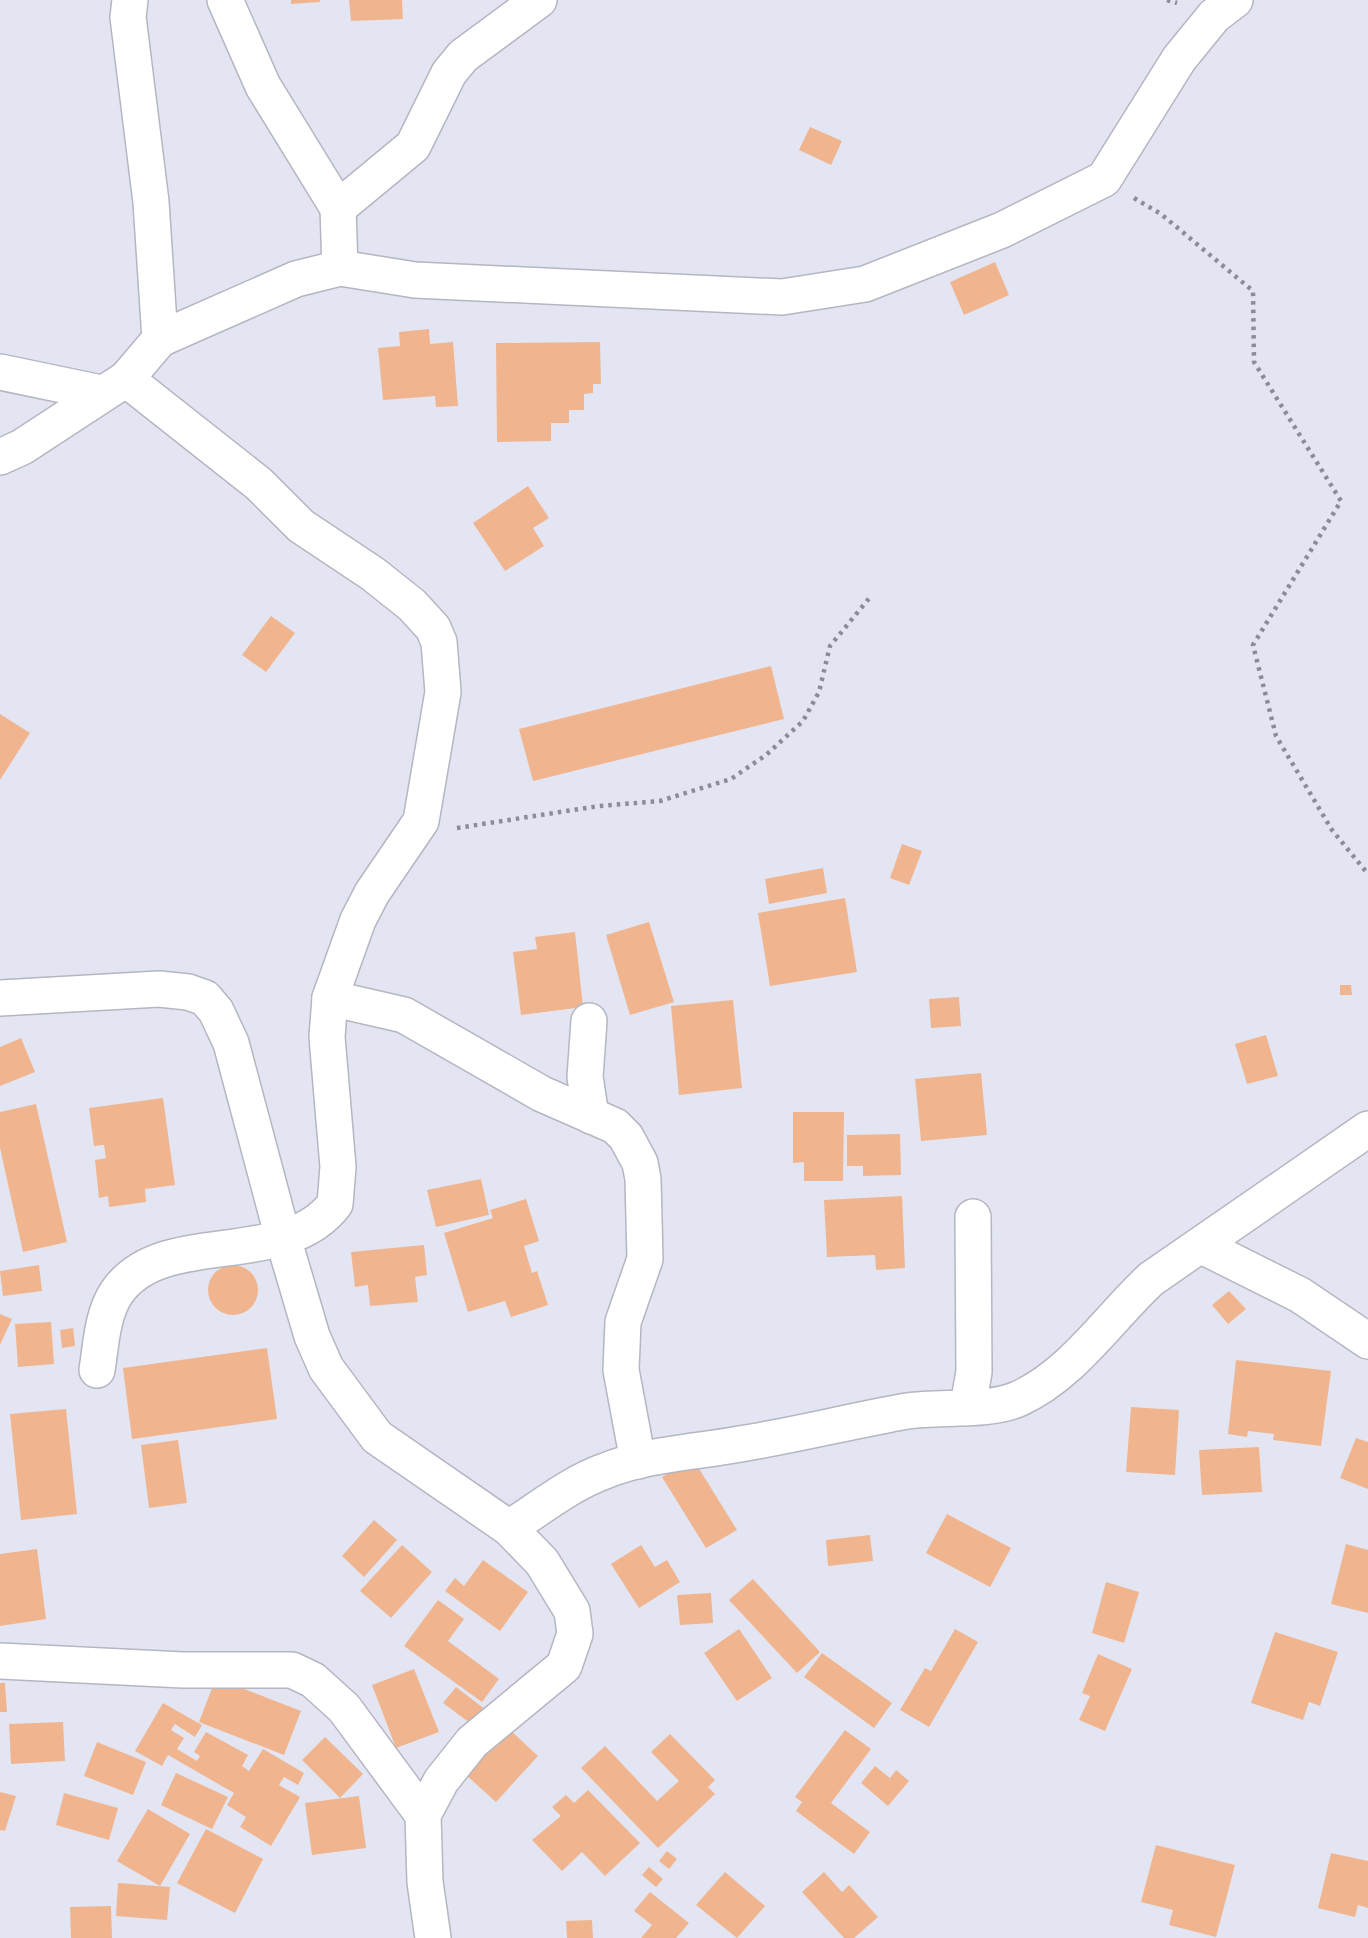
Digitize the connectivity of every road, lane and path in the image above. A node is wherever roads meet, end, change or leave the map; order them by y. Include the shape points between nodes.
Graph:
1 (130, 0) edge
2 (225, 0) edge
3 (539, 0) edge
4 (1235, 0) edge
5 (1104, 179) junction
6 (338, 208) junction
7 (340, 268) junction
8 (160, 339) junction
9 (0, 372) edge
10 (113, 386) junction
11 (0, 457) edge
12 (872, 596) dead end
13 (415, 834) junction
14 (1368, 874) edge
15 (0, 998) edge
16 (330, 998) junction
17 (589, 1021) dead end
18 (591, 1116) junction
19 (1368, 1129) edge
20 (973, 1217) dead end
21 (283, 1238) junction
22 (1202, 1246) junction
23 (1368, 1341) edge
24 (97, 1370) dead end
25 (968, 1405) junction
26 (638, 1461) junction
27 (509, 1528) junction
28 (0, 1661) edge
29 (423, 1815) junction
30 (433, 1938) edge

1 - 8 street via 128,18 151,202
2 - 6 street via 263,86
3 - 6 street via 463,56 449,73 413,146
4 - 5 street via 1214,16 1179,59
5 - 7 street via 1002,230 864,284 782,297 415,280
5 - 14 path via 1161,214 1253,291 1254,362 1341,501 1253,645 1276,736 1332,830
6 - 7 street
7 - 8 street via 296,279
8 - 10 street
9 - 10 street
10 - 11 street
10 - 13 street via 259,484 301,526 373,574 433,628 442,655 443,692 425,807
12 - 13 path via 830,646 819,692 803,721 731,779 660,801
13 - 16 street via 358,919
15 - 21 street via 159,989 205,998 231,1043
16 - 18 street via 404,1015 513,1079
16 - 21 street via 327,1037 337,1198 322,1216
17 - 18 street via 585,1077
18 - 26 street via 621,1130 642,1170 645,1259 623,1322 621,1370
19 - 22 street
20 - 25 street via 974,1372
21 - 24 street via 169,1259 146,1268 117,1292 110,1306
21 - 27 street via 321,1357 363,1422 391,1448
22 - 23 street via 1300,1295
22 - 25 street via 1152,1279 1087,1346 1033,1391 1010,1402
25 - 26 street via 929,1408
26 - 27 street via 603,1471
27 - 29 street via 542,1562 567,1601 575,1620 573,1646 564,1667 465,1750
28 - 29 street via 292,1670 313,1680 344,1708
29 - 30 street

